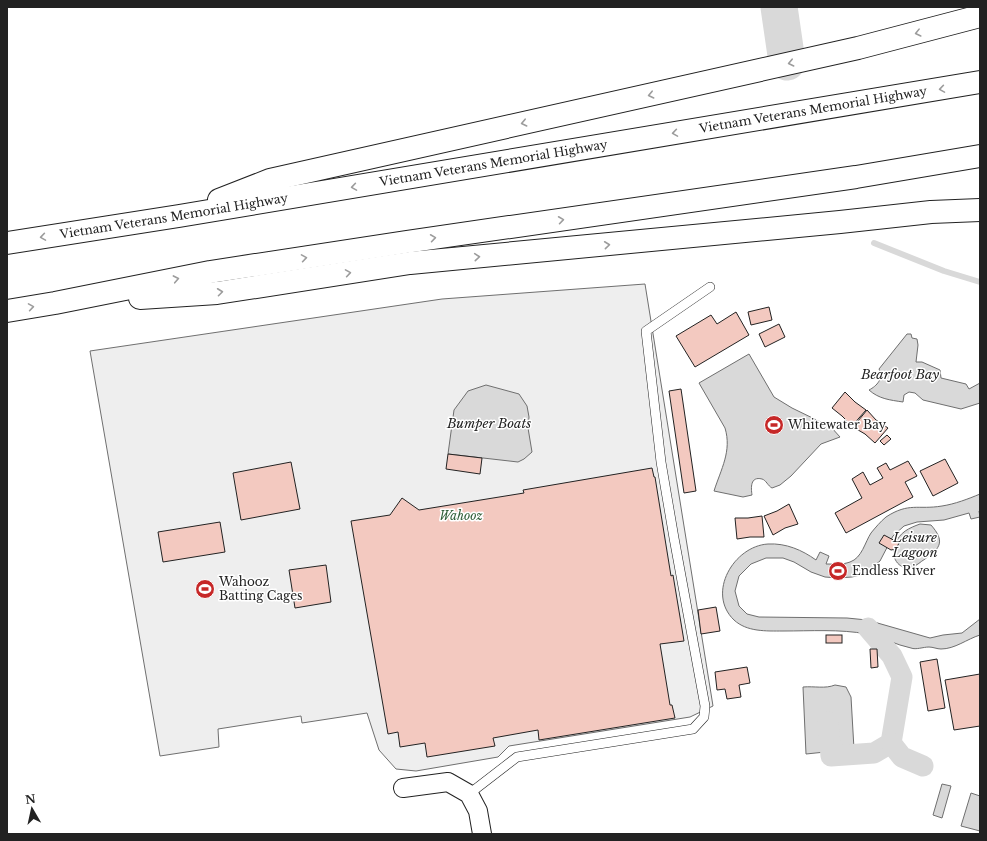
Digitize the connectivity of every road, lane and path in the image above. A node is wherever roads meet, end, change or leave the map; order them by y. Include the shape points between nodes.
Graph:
1 (980, 16) edge
2 (980, 82) edge
3 (980, 156) edge
4 (980, 210) edge
5 (179, 216) junction
6 (7, 243) edge
7 (710, 287) dead end
8 (55, 303) junction
9 (7, 311) edge
10 (403, 788) dead end
11 (469, 794) junction
12 (482, 834) edge

1 -> 5 highway via 851,50 270,180
2 -> 5 highway, Vietnam Veterans Memorial Highway
8 -> 3 highway via 210,272 856,177
8 -> 4 highway via 217,293 410,263 931,212
5 -> 6 highway, Vietnam Veterans Memorial Highway
7 - 11 lane via 646,331 661,462 705,706 704,717 693,729 517,757
9 -> 8 highway
10 - 11 street via 448,782
11 - 12 street via 478,811

